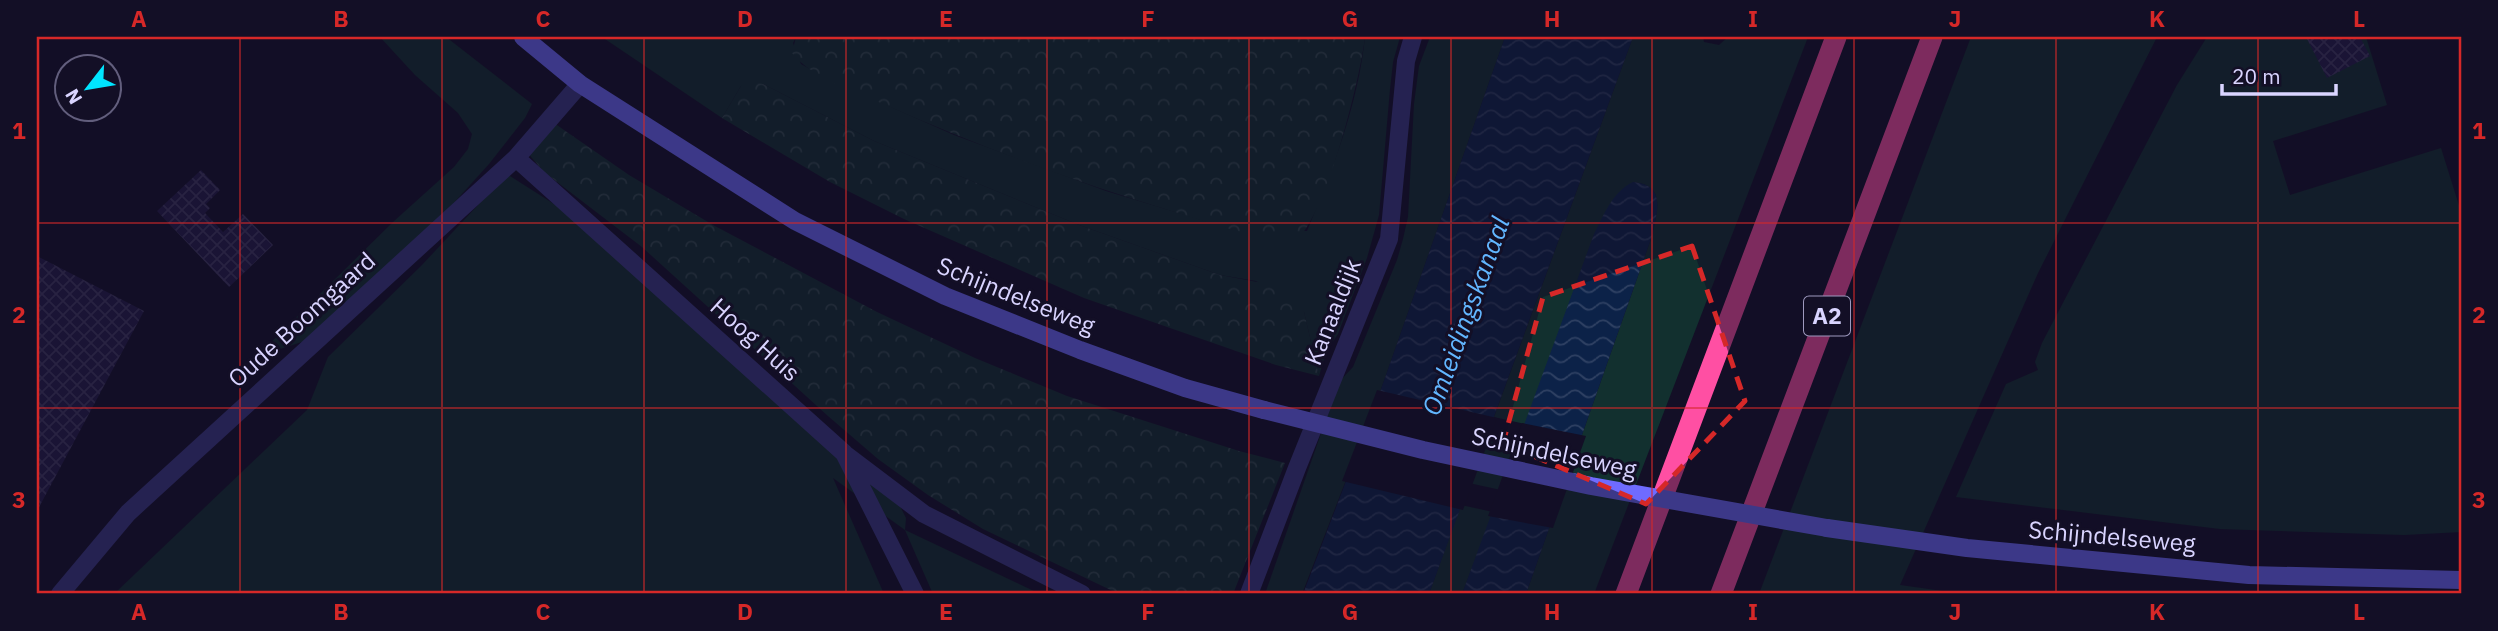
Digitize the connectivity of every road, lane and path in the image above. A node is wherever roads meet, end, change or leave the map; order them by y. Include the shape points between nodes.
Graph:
1 (523, 37) edge
2 (1413, 37) edge
3 (1836, 37) edge
4 (1932, 37) edge
5 (580, 84) junction
6 (516, 158) junction
7 (844, 453) junction
8 (2461, 580) edge
9 (60, 594) edge
10 (915, 594) edge
11 (1082, 594) edge
12 (1249, 594) edge
13 (1626, 594) edge
14 (1721, 594) edge

1 - 5 main road, Schijndelseweg
2 - 12 street, Kanaaldijk via 1406,61 1389,239
3 - 13 highway
4 - 14 highway, A2
5 - 6 street, Oude Boomgaard
5 - 8 main road, Schijndelseweg, bridge via 795,221 944,296 1185,388 1264,410 1423,450 1708,509 1967,548 2249,575
6 - 7 street, Hoog Huis
6 - 9 street, Oude Boomgaard via 128,513
7 - 10 street, Hoog Huis
7 - 11 street via 924,514

